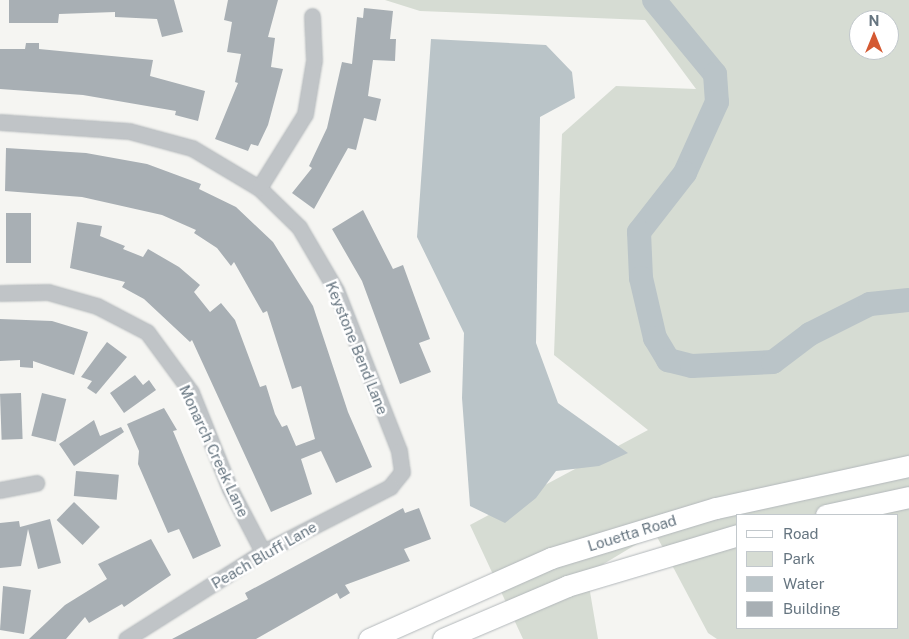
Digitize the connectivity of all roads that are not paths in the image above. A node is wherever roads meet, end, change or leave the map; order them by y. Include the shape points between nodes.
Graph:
1 (312, 16) dead end
2 (0, 122) edge
3 (259, 188) junction
4 (0, 293) edge
5 (909, 466) edge
6 (402, 472) joint
7 (36, 483) dead end
8 (0, 490) edge
9 (909, 497) edge
10 (831, 514) edge
11 (736, 536) edge
12 (263, 552) junction
13 (126, 639) edge
14 (369, 639) edge
15 (443, 639) edge

1 - 3 street via 314,60 305,114
2 - 3 street, Keystone Bend Lane via 130,131 192,148
3 - 6 street, Keystone Bend Lane via 299,227 336,290 399,451
4 - 12 street, Monarch Creek Lane via 48,292 97,306 147,332 190,392 230,489
5 - 14 main road, Louetta Road via 716,508 551,558
6 - 12 street, Peach Bluff Lane via 390,487
7 - 8 street
9 - 10 main road
11 - 15 main road, Louetta Road via 567,586
12 - 13 street, Peach Bluff Lane

